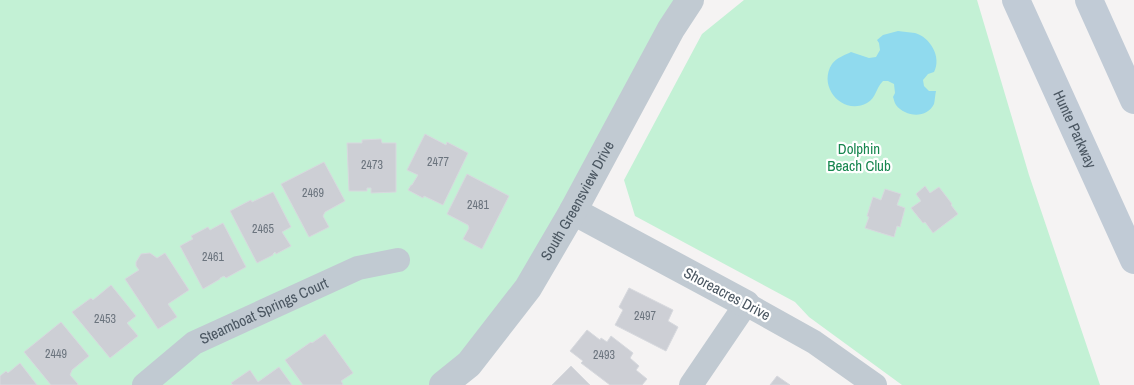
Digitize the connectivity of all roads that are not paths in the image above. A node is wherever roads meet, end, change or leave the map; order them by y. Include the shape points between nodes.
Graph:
1 (690, 0) edge
2 (1016, 0) edge
3 (1089, 0) edge
4 (1134, 100) edge
5 (573, 211) junction
6 (398, 260) dead end
7 (1134, 260) edge
8 (746, 304) junction
9 (144, 385) edge
10 (444, 385) edge
11 (692, 385) edge
12 (875, 385) edge

1 - 5 street, South Greensview Drive via 671,29
2 - 7 main road, Hunte Parkway
3 - 4 main road
5 - 8 street, Shoreacres Drive
5 - 10 street, South Greensview Drive via 528,288 468,364
6 - 9 street, Steamboat Springs Court via 358,268 194,343
8 - 11 street
8 - 12 street, Shoreacres Drive via 814,342

